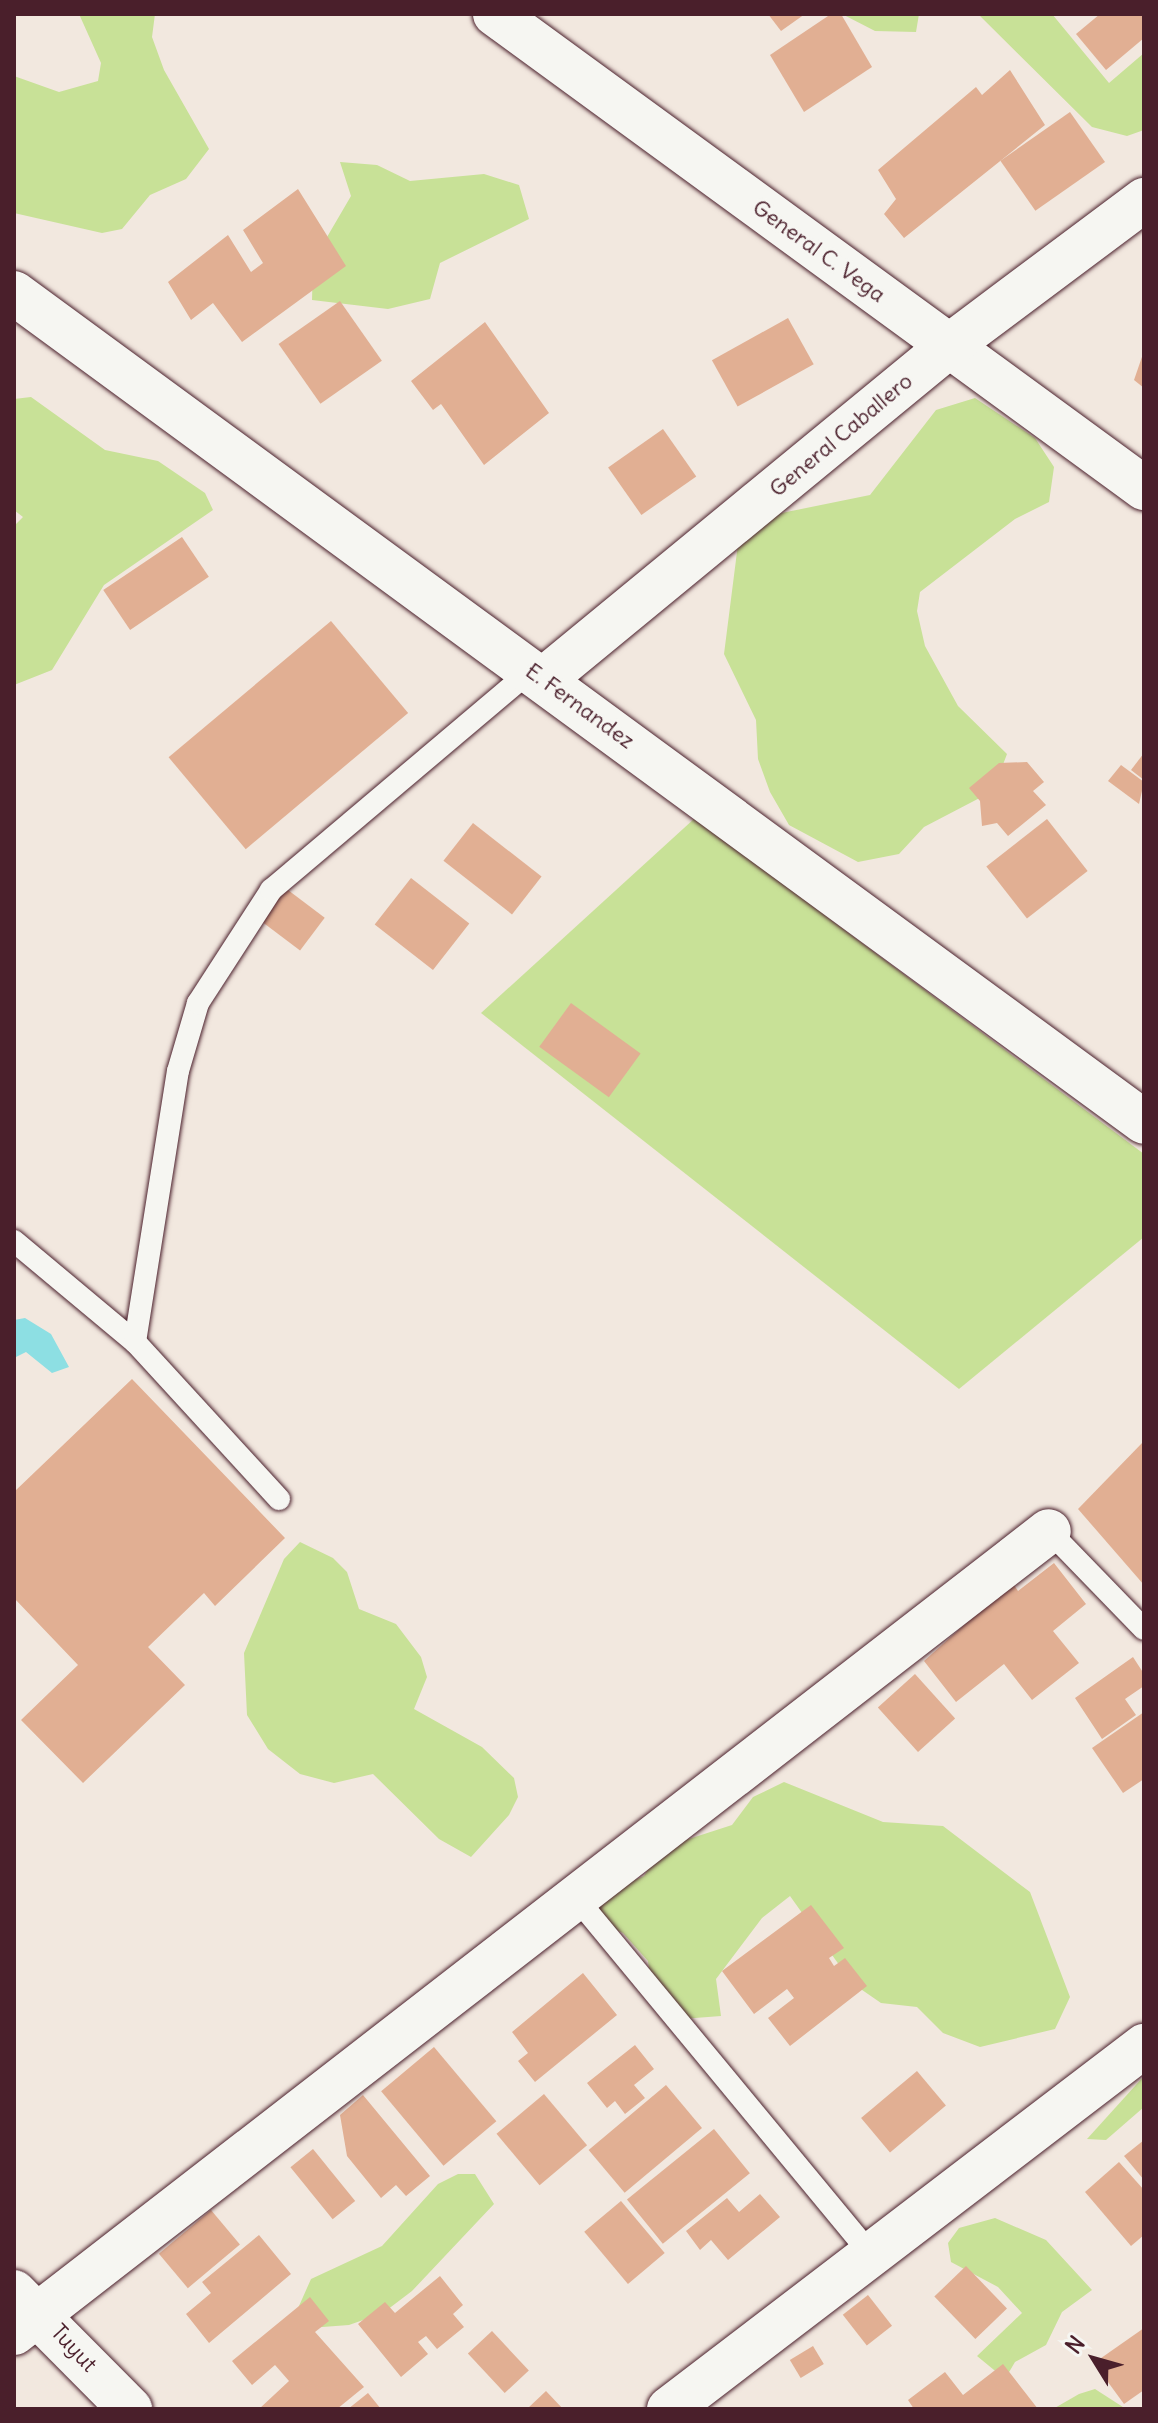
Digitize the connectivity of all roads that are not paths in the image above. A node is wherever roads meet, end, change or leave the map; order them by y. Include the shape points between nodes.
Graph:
1 (495, 14) edge
2 (1144, 200) edge
3 (14, 293) edge
4 (949, 346) junction
5 (1144, 488) edge
6 (538, 675) junction
7 (1144, 1122) edge
8 (14, 1241) edge
9 (135, 1342) junction
10 (279, 1499) dead end
11 (1049, 1531) joint
12 (1144, 1629) edge
13 (577, 1899) junction
14 (1144, 2046) edge
15 (870, 2253) junction
16 (23, 2313) edge
17 (130, 2409) edge
18 (669, 2409) edge

1 - 4 street, General C. Vega
2 - 4 street, General Caballero
3 - 6 street, E. Fernandez
4 - 5 street, General C. Vega
4 - 6 street, General Caballero
6 - 7 street, E. Fernandez
6 - 9 lane via 271,890 226,953 198,1003 178,1071
8 - 9 lane
9 - 10 lane
11 - 12 lane
11 - 13 street
13 - 15 lane
13 - 16 street
14 - 15 street
15 - 18 street
16 - 17 street, Tuyut

